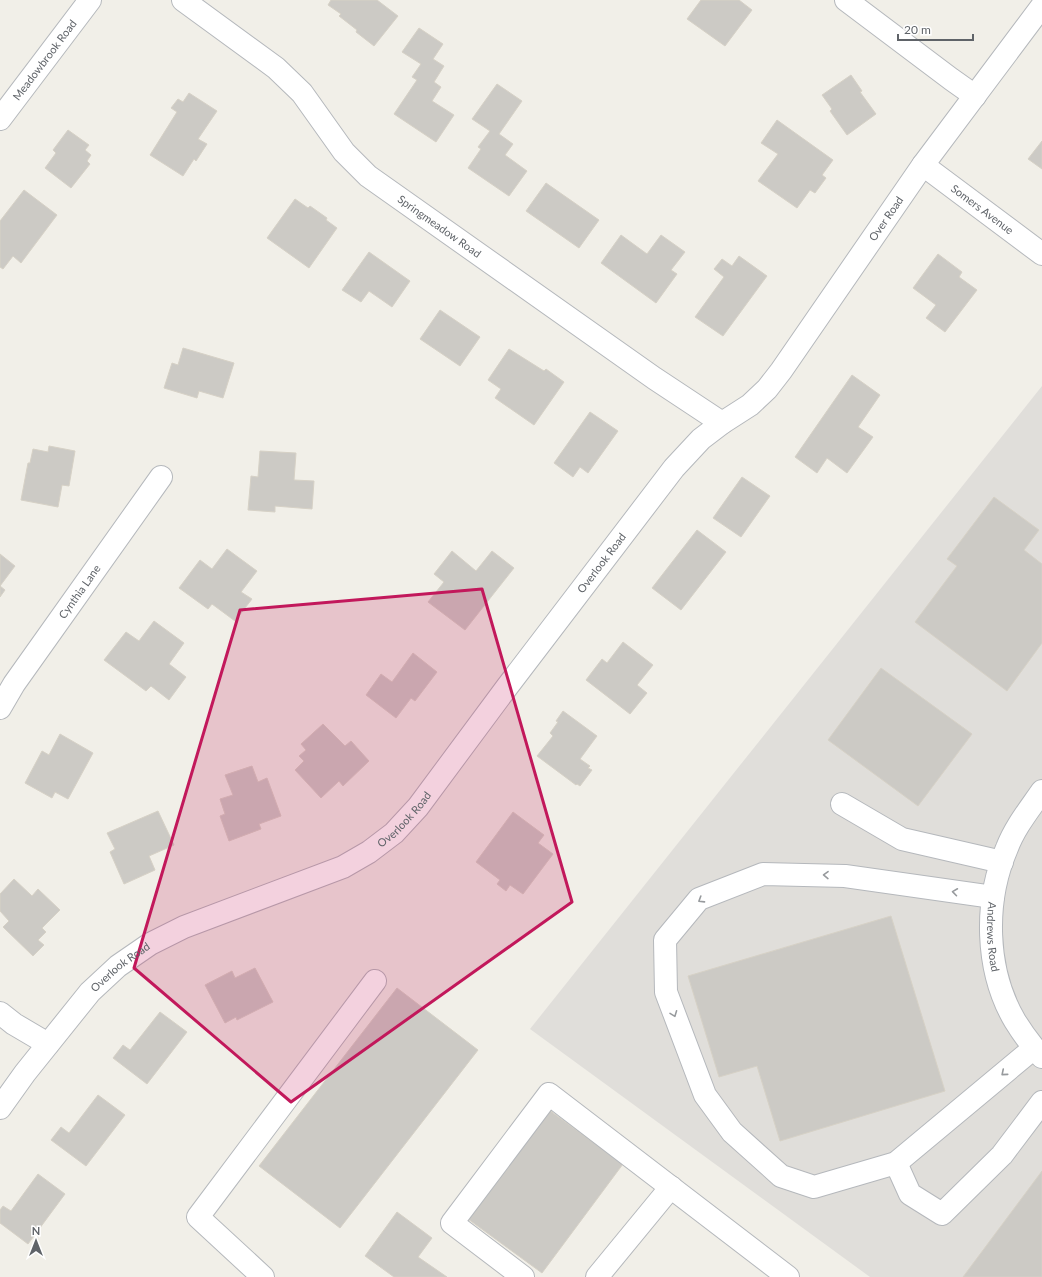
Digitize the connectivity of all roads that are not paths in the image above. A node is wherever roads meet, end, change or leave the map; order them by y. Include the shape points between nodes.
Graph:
1 (90, 0) edge
2 (183, 0) edge
3 (846, 0) edge
4 (1042, 6) edge
5 (975, 96) junction
6 (0, 119) edge
7 (923, 165) junction
8 (1042, 254) edge
9 (722, 423) junction
10 (162, 477) dead end
11 (0, 708) edge
12 (1042, 791) edge
13 (842, 804) dead end
14 (1002, 862) junction
15 (993, 897) junction
16 (375, 981) dead end
17 (0, 1014) edge
18 (48, 1044) junction
19 (1038, 1053) edge
20 (1042, 1102) edge
21 (0, 1108) edge
22 (896, 1163) junction
23 (671, 1187) junction
24 (263, 1277) edge
25 (523, 1277) edge
26 (597, 1277) edge
27 (788, 1277) edge

1 - 6 street, Meadowbrook Road
2 - 9 street, Springmeadow Road via 276,68 302,93 344,152 368,176 654,378
3 - 5 street
4 - 5 street, Over Road
5 - 7 street, Over Road
7 - 8 street, Somers Avenue
7 - 9 street, Over Road via 767,389 750,405
9 - 18 street, Overlook Road via 701,439 674,468 418,807 394,833 343,867 184,927 150,944 118,966 90,992
10 - 11 street, Cynthia Lane via 14,684
12 - 14 street, Andrews Road via 1019,824 1006,848
13 - 14 street via 902,839
14 - 15 street, Andrews Road
15 - 19 street, Andrews Road via 990,928 992,955 1003,995 1014,1020
15 -> 22 street via 845,876 763,874 699,900 665,940 666,992 705,1095 732,1132 781,1176 814,1187
16 - 24 street via 198,1217
17 - 18 street
18 - 21 street, Overlook Road
19 -> 22 street
20 - 22 street via 1002,1155 942,1214 910,1194
23 - 25 street via 549,1094 452,1223
23 - 26 street
23 - 27 street

